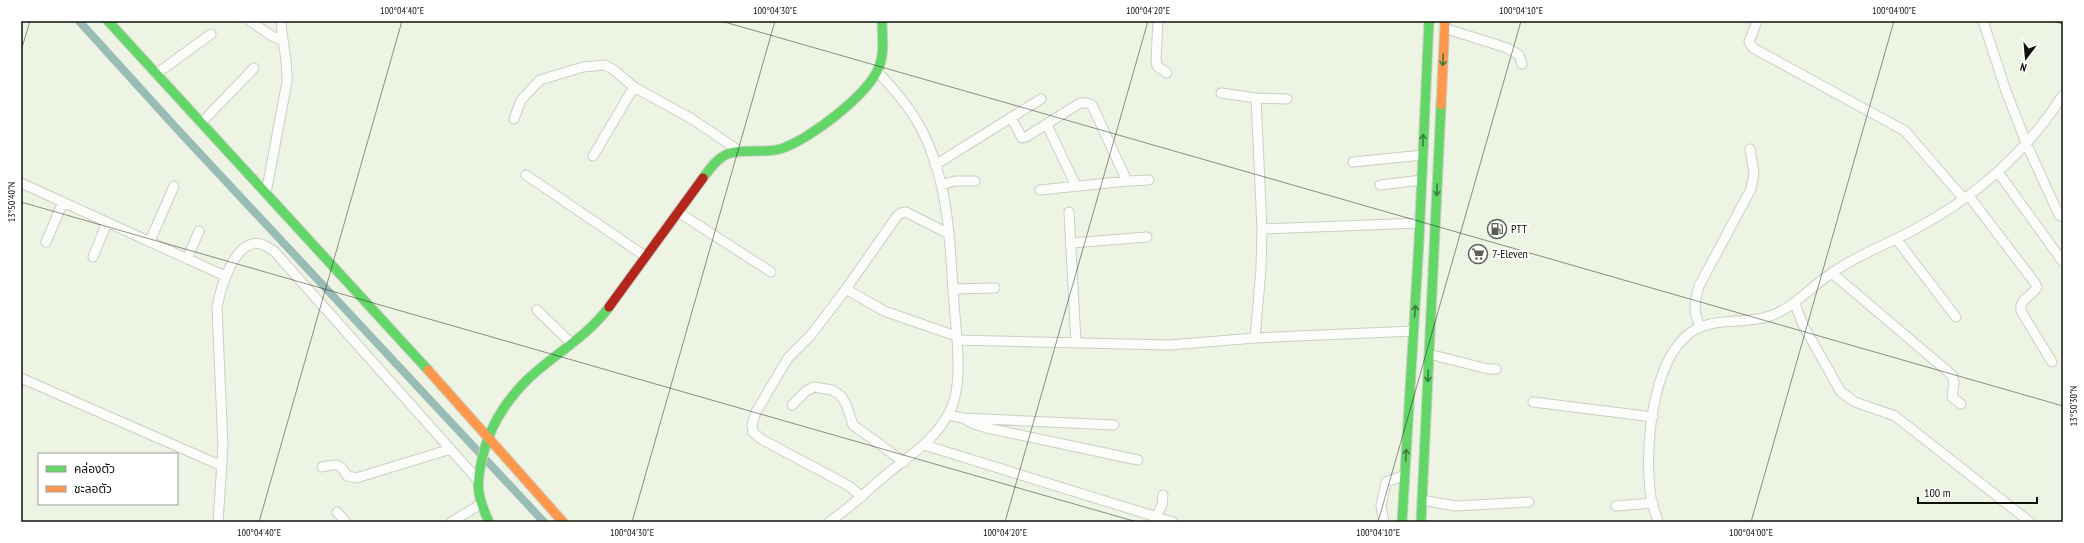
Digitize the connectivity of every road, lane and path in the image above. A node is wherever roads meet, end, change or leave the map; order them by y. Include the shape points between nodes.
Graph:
1 (108, 21) edge
2 (250, 21) edge
3 (281, 21) edge
4 (882, 21) edge
5 (1158, 21) edge
6 (1429, 21) edge
7 (1757, 21) edge
8 (1983, 21) edge
9 (1444, 24) edge
10 (211, 34) dead end
11 (282, 40) junction
12 (1522, 64) dead end
13 (254, 68) dead end
14 (878, 72) junction
15 (1167, 73) dead end
16 (156, 74) junction
17 (634, 87) junction
18 (1221, 93) dead end
19 (2063, 95) edge
20 (1256, 98) junction
21 (1041, 99) dead end
22 (1287, 99) dead end
23 (1011, 117) junction
24 (514, 119) dead end
25 (201, 123) junction
26 (1047, 125) junction
27 (2027, 145) junction
28 (1750, 149) dead end
29 (742, 152) junction
30 (1423, 155) junction
31 (593, 156) dead end
32 (1353, 162) dead end
33 (935, 164) junction
34 (1998, 172) junction
35 (526, 175) dead end
36 (1149, 180) dead end
37 (1422, 180) junction
38 (975, 181) dead end
39 (1127, 181) junction
40 (21, 184) edge
41 (941, 185) junction
42 (1380, 185) dead end
43 (174, 186) dead end
44 (1076, 186) junction
45 (1040, 190) dead end
46 (266, 194) junction
47 (1966, 198) junction
48 (63, 202) junction
49 (678, 212) junction
50 (1069, 212) dead end
51 (2063, 216) edge
52 (107, 222) junction
53 (1420, 222) junction
54 (1262, 229) junction
55 (199, 231) dead end
56 (949, 234) junction
57 (1147, 237) dead end
58 (1897, 240) junction
59 (150, 241) junction
60 (46, 242) dead end
61 (1071, 243) junction
62 (646, 256) junction
63 (93, 257) dead end
64 (187, 259) junction
65 (2063, 262) edge
66 (771, 272) dead end
67 (1832, 273) junction
68 (226, 276) junction
69 (995, 288) dead end
70 (846, 289) junction
71 (953, 289) junction
72 (1795, 304) junction
73 (537, 310) dead end
74 (1956, 317) dead end
75 (1701, 327) junction
76 (1413, 331) junction
77 (957, 338) junction
78 (1255, 338) junction
79 (1076, 343) junction
80 (572, 344) junction
81 (1429, 354) junction
82 (2052, 362) dead end
83 (1496, 368) dead end
84 (21, 378) edge
85 (1533, 402) dead end
86 (1961, 404) dead end
87 (792, 405) dead end
88 (948, 415) junction
89 (1653, 417) junction
90 (963, 418) junction
91 (1114, 425) dead end
92 (486, 442) junction
93 (924, 445) junction
94 (451, 449) junction
95 (1138, 460) dead end
96 (904, 462) junction
97 (222, 466) junction
98 (322, 468) dead end
99 (478, 475) junction
100 (1405, 475) junction
101 (1163, 495) dead end
102 (862, 497) junction
103 (1422, 500) junction
104 (1529, 502) dead end
105 (1653, 503) junction
106 (481, 504) junction
107 (1616, 506) dead end
108 (337, 512) dead end
109 (1156, 517) junction
110 (218, 522) edge
111 (346, 522) edge
112 (451, 522) edge
113 (489, 522) edge
114 (564, 522) edge
115 (829, 522) edge
116 (1173, 522) edge
117 (1384, 522) edge
118 (1402, 522) edge
119 (1420, 522) edge
120 (1658, 522) edge
121 (2030, 522) edge

1 - 16 street
2 - 11 street
3 - 11 street
4 - 14 street
5 - 15 street via 1157,66
30 -> 6 street
7 - 47 street via 1749,42 1753,48 1905,131
8 - 27 street
9 - 12 street via 1507,48 1519,55
9 -> 81 street
10 - 16 street
11 - 46 street via 288,66 287,82
13 - 25 street
14 - 29 street via 868,85 827,122 797,143 779,150
14 - 33 street via 914,115
16 - 25 street
17 - 24 street via 614,70 605,66 583,67 540,80 521,100
17 - 29 street via 692,119
17 - 31 street
18 - 20 street
19 - 27 street
20 - 22 street
20 - 54 street
21 - 23 street
23 - 26 street via 1022,138
23 - 33 street
25 - 46 street
26 - 39 street via 1080,103 1092,105
26 - 44 street
27 - 34 street
27 - 51 street via 2059,215
28 - 75 street via 1754,173 1751,189 1697,292 1695,318
29 - 49 street via 723,155 714,163
30 - 32 street
30 - 37 street
33 - 41 street
34 - 47 street
34 - 65 street
35 - 62 street
36 - 39 street
37 - 42 street
37 - 53 street
38 - 41 street via 955,180
39 - 44 street
40 - 48 street
41 - 56 street
43 - 59 street
44 - 45 street
46 - 92 street via 401,340
47 - 58 street
47 - 82 street via 2035,283 2034,292 2023,300 2021,311
48 - 52 street
48 - 60 street
49 - 62 street
49 - 66 street
50 - 61 street
52 - 59 street
52 - 63 street
53 - 54 street
76 -> 53 street
54 - 78 street via 1262,269
55 - 64 street
56 - 70 street via 906,212 901,213
56 - 71 street
57 - 61 street
58 - 67 street
58 - 74 street
59 - 64 street
61 - 79 street
62 - 80 street via 602,316
64 - 68 street
67 - 72 street
67 - 86 street via 1952,375 1952,397
68 - 94 street via 239,252 252,245 260,244 274,251
68 - 97 street via 217,308
69 - 71 street
70 - 77 street via 884,310
70 - 102 street via 811,335 788,358 760,404 752,425 753,432 761,439 849,486
71 - 77 street
72 - 75 street via 1769,316
72 - 121 street via 1803,325 1841,392 1856,402 1895,416
73 - 80 street
75 - 89 street via 1690,333 1673,351 1662,372
76 - 78 street
100 -> 76 street
77 - 79 street
77 - 88 street via 955,396
78 - 79 street via 1169,345
80 - 92 street via 548,361 514,393 496,419
81 - 83 street via 1488,369
81 -> 103 street
84 - 97 street
85 - 89 street
87 - 96 street via 814,387 832,390 841,396 853,425
88 - 90 street
88 - 93 street via 938,432
89 - 105 street via 1648,465
90 - 91 street
90 - 95 street via 987,428
92 - 99 street
92 - 114 street
93 - 96 street
93 - 109 street
94 - 98 street via 356,478 347,476 339,465
94 - 99 street
96 - 102 street
97 - 110 street
99 - 106 street
100 - 117 street via 1386,482 1381,506
100 - 118 street
101 - 109 street via 1162,505
102 - 115 street
103 - 104 street via 1455,506
103 - 119 street
105 - 107 street
105 - 120 street
106 - 112 street
106 - 113 street
108 - 111 street
109 - 116 street

